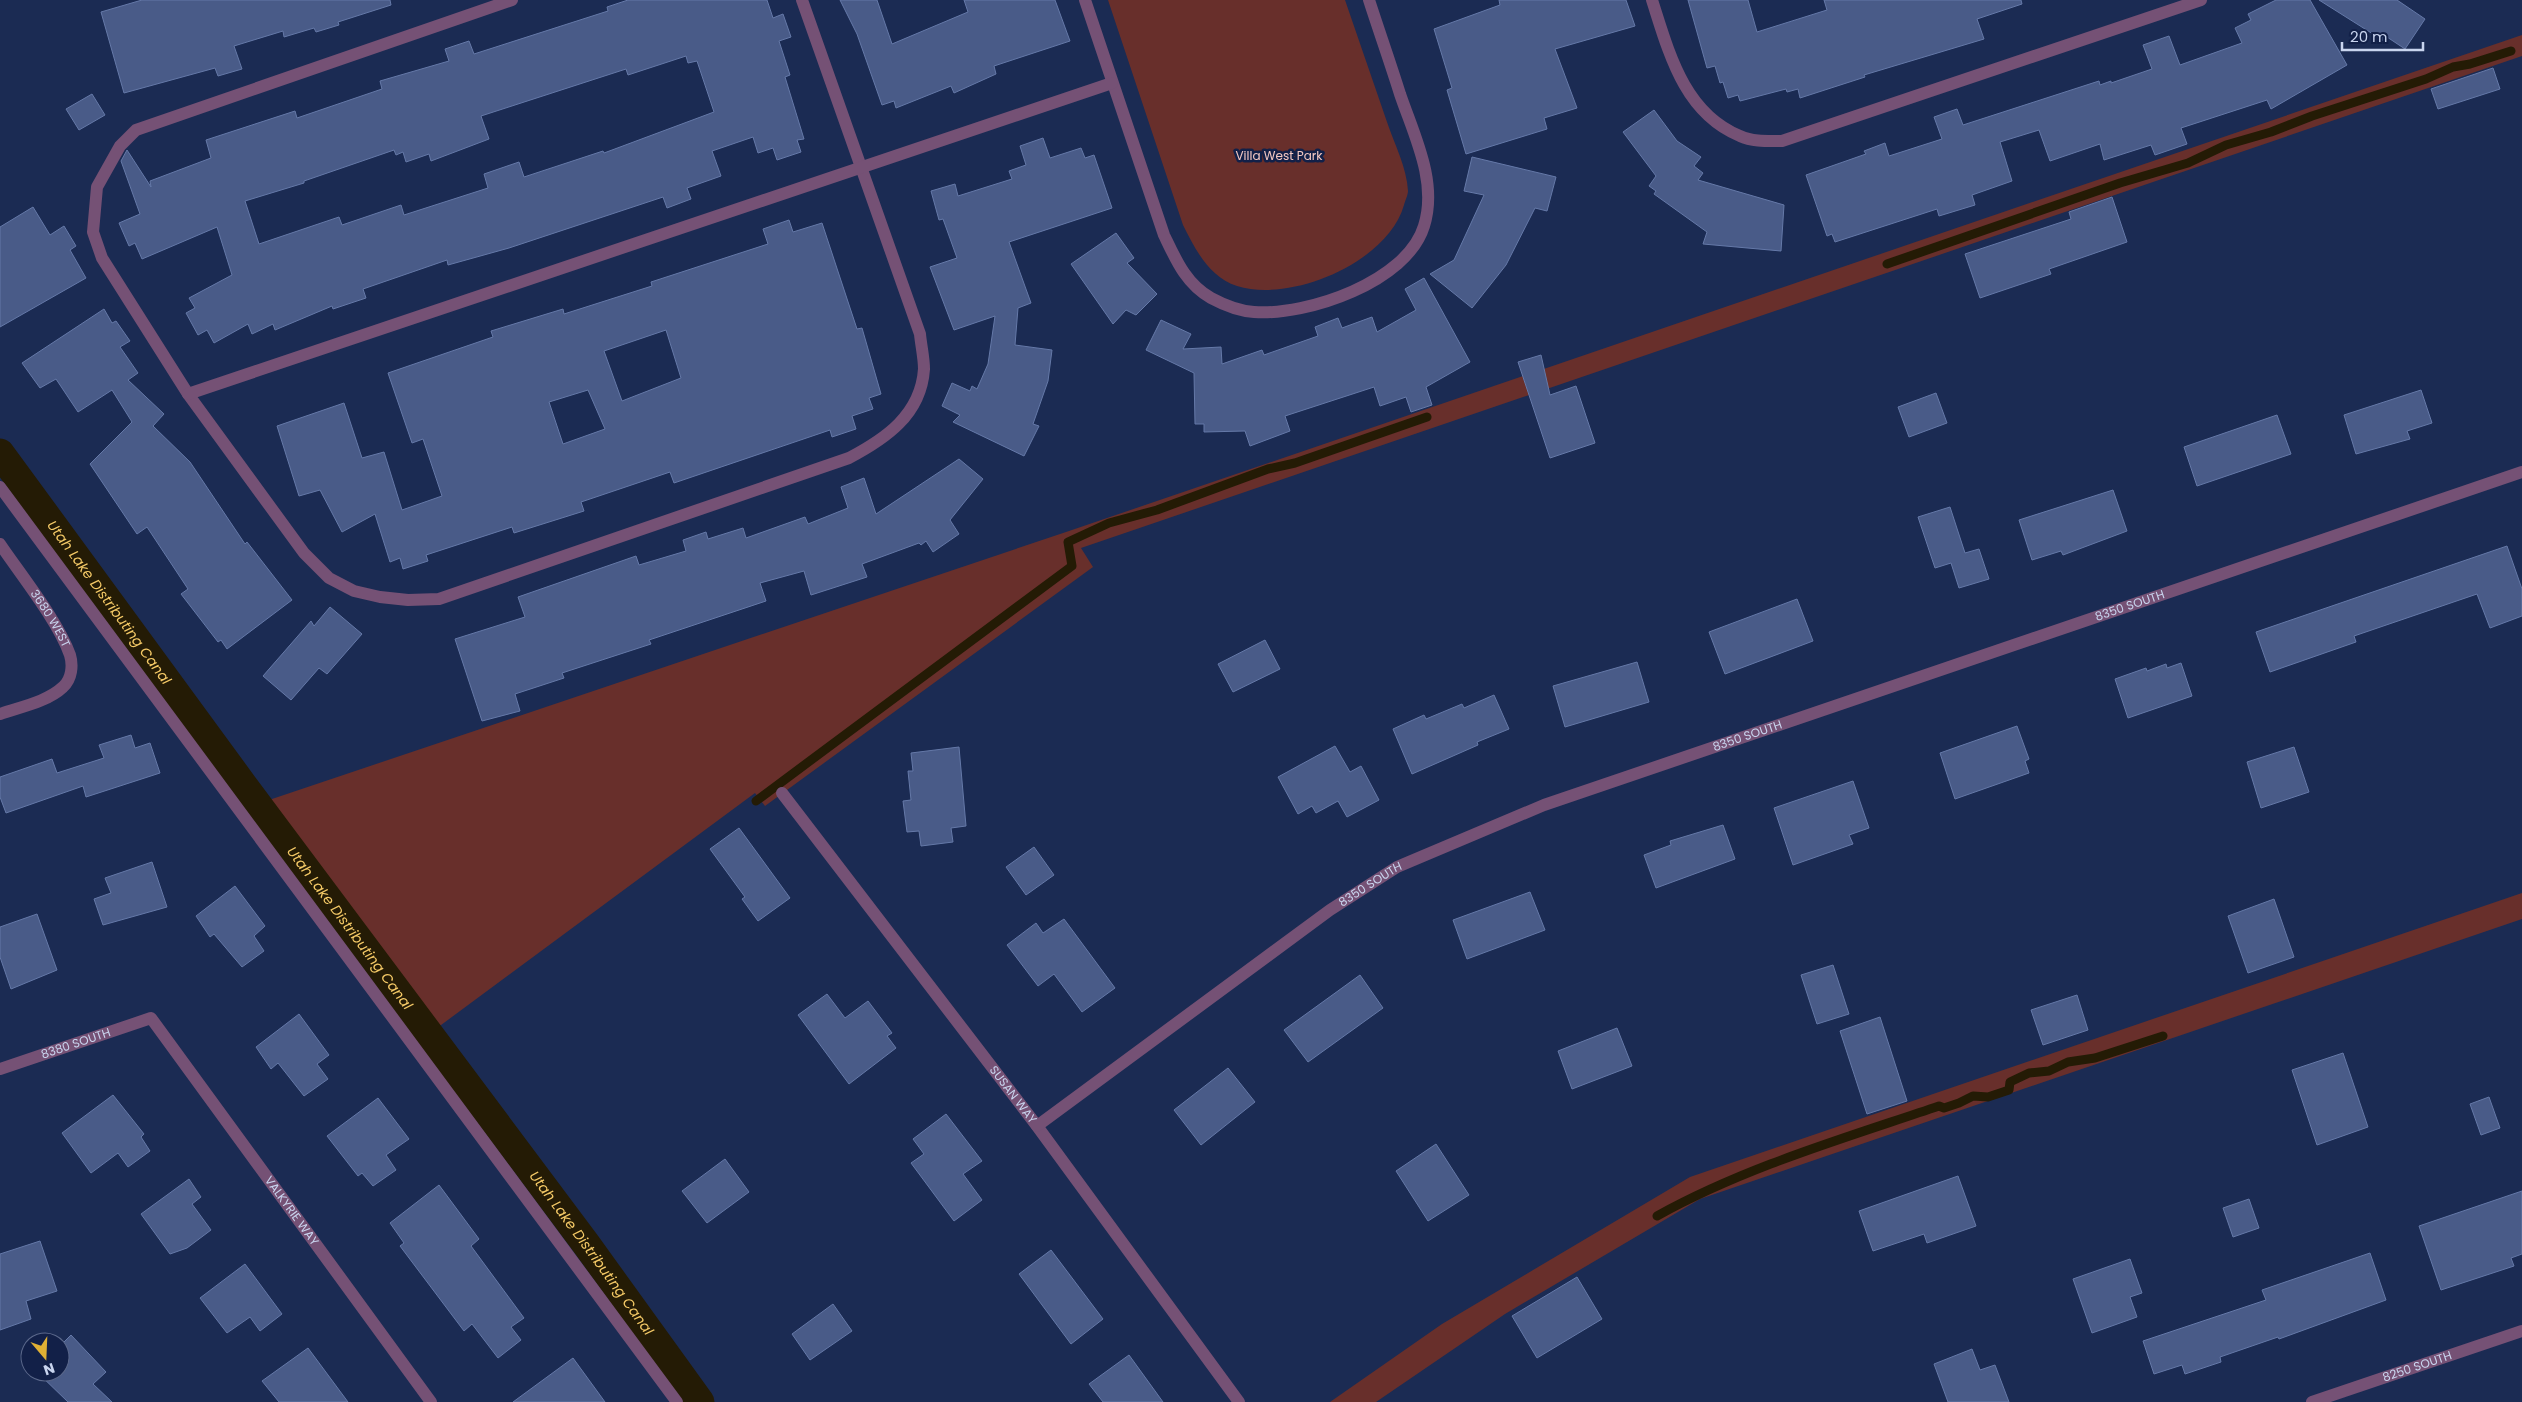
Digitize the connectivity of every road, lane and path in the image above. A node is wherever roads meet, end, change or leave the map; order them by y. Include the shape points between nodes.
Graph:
1 (512, 0) edge
2 (802, 0) edge
3 (1085, 0) edge
4 (1369, 0) edge
5 (1652, 0) edge
6 (2201, 0) edge
7 (1112, 83) junction
8 (861, 168) junction
9 (188, 394) junction
10 (2522, 472) edge
11 (0, 487) edge
12 (0, 544) edge
13 (0, 714) edge
14 (782, 793) dead end
15 (151, 1018) joint
16 (0, 1069) edge
17 (1036, 1126) junction
18 (2522, 1330) edge
19 (432, 1402) edge
20 (677, 1402) edge
21 (1239, 1402) edge
22 (2312, 1402) edge

1 - 9 street via 162,120 136,130 120,146 97,187 93,232 102,258
2 - 8 street
3 - 7 street
4 - 7 street via 1424,162 1428,197 1424,226 1409,251 1388,272 1329,300 1290,311 1252,312 1230,307 1192,284 1178,265 1164,235
5 - 6 street via 1680,81 1698,105 1741,137 1782,141
7 - 8 street
8 - 9 street
8 - 9 street via 920,334 924,369 917,396 901,424 879,442 849,458 448,595 408,600 380,597 354,591 328,578 304,553
10 - 17 street, 8350 SOUTH via 1544,805 1431,852 1397,867 1330,910
11 - 20 street
12 - 13 street, 3680 WEST via 61,636 70,656 71,673 65,686 52,695
14 - 17 street, SUSAN WAY
15 - 16 street, 8380 SOUTH
15 - 19 street, VALKYRIE WAY
17 - 21 street, SUSAN WAY
18 - 22 street, 8250 SOUTH

